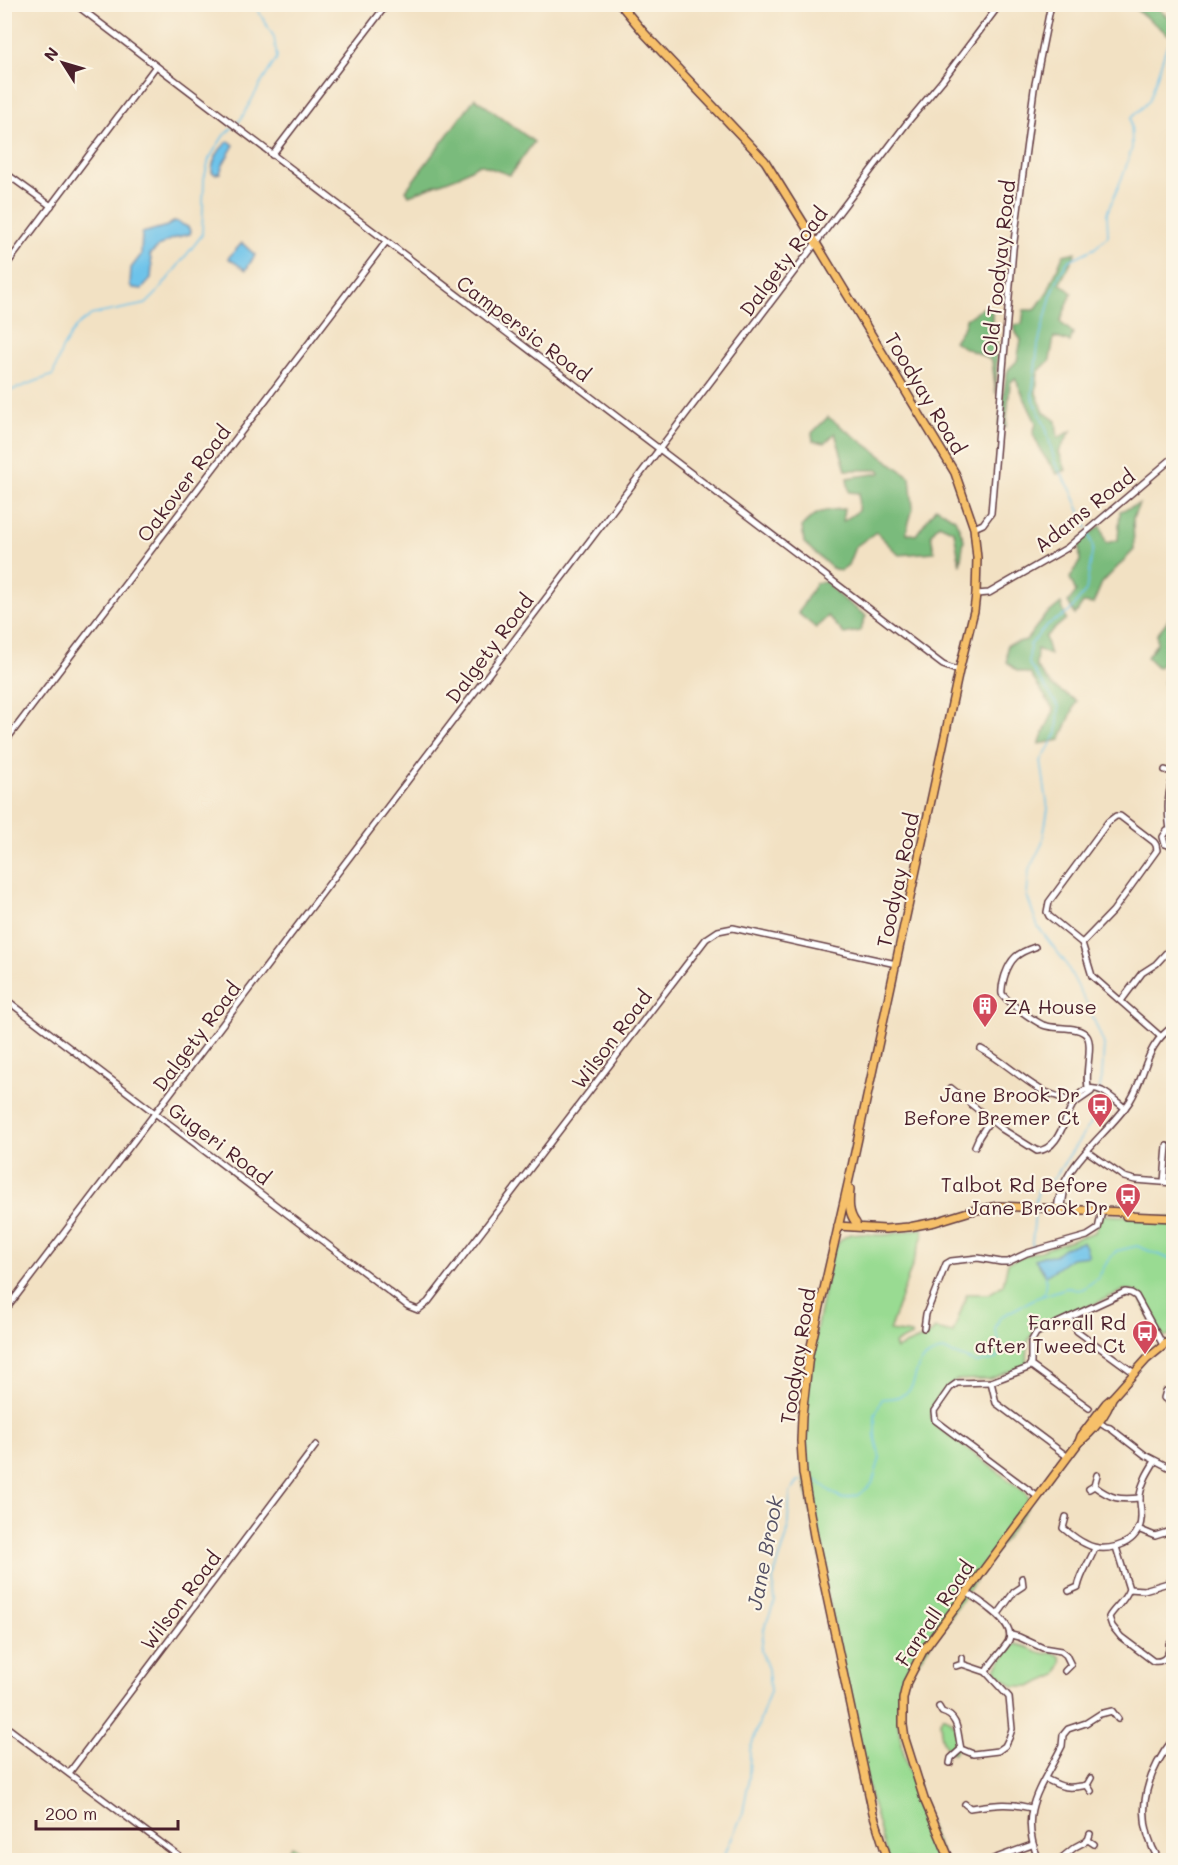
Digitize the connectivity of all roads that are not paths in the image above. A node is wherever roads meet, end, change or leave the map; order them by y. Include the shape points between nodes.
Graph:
1 (75, 4) edge
2 (387, 4) edge
3 (620, 4) edge
4 (1000, 4) edge
5 (1052, 4) edge
6 (156, 66) junction
7 (272, 155) junction
8 (4, 172) edge
9 (51, 206) junction
10 (386, 242) junction
11 (816, 243) junction
12 (4, 268) edge
13 (659, 449) junction
14 (1173, 457) edge
15 (974, 528) junction
16 (976, 594) junction
17 (959, 671) junction
18 (4, 743) edge
19 (1165, 770) dead end
20 (1173, 774) edge
21 (1172, 830) edge
22 (1173, 847) edge
23 (1082, 943) junction
24 (1035, 947) dead end
25 (1173, 949) edge
26 (896, 964) junction
27 (4, 998) edge
28 (1121, 1001) junction
29 (1173, 1026) edge
30 (1160, 1036) junction
31 (981, 1049) dead end
32 (951, 1088) dead end
33 (1091, 1090) junction
34 (1073, 1104) junction
35 (1125, 1108) junction
36 (156, 1113) junction
37 (990, 1120) junction
38 (975, 1146) dead end
39 (1167, 1146) dead end
40 (1087, 1151) junction
41 (852, 1166) junction
42 (1164, 1182) junction
43 (1173, 1183) edge
44 (1059, 1211) junction
45 (1101, 1213) junction
46 (1173, 1218) edge
47 (839, 1223) junction
48 (858, 1225) junction
49 (418, 1310) joint
50 (4, 1312) edge
51 (1069, 1318) junction
52 (924, 1328) dead end
53 (1173, 1337) edge
54 (1162, 1345) junction
55 (1030, 1365) junction
56 (1133, 1372) junction
57 (991, 1382) junction
58 (1157, 1398) dead end
59 (1173, 1406) edge
60 (1089, 1408) dead end
61 (1098, 1417) junction
62 (316, 1445) dead end
63 (1068, 1457) junction
64 (1155, 1461) junction
65 (1173, 1470) edge
66 (1097, 1475) dead end
67 (1038, 1497) junction
68 (1140, 1498) junction
69 (1066, 1517) dead end
70 (1063, 1528) junction
71 (1138, 1529) junction
72 (1173, 1530) edge
73 (1056, 1532) dead end
74 (1116, 1547) junction
75 (1095, 1548) junction
76 (1022, 1578) dead end
77 (1173, 1584) edge
78 (1129, 1589) junction
79 (1069, 1591) dead end
80 (966, 1592) junction
81 (998, 1614) junction
82 (1011, 1635) junction
83 (1173, 1639) edge
84 (960, 1663) dead end
85 (1065, 1671) dead end
86 (986, 1672) junction
87 (940, 1712) dead end
88 (1118, 1719) dead end
89 (4, 1725) edge
90 (1173, 1738) edge
91 (961, 1749) junction
92 (949, 1758) dead end
93 (69, 1773) junction
94 (1090, 1778) dead end
95 (1046, 1779) junction
96 (965, 1804) dead end
97 (970, 1808) junction
98 (1031, 1808) junction
99 (969, 1816) dead end
100 (1094, 1844) dead end
101 (1032, 1845) junction
102 (987, 1854) dead end
103 (184, 1860) edge
104 (888, 1860) edge
105 (950, 1860) edge
106 (992, 1860) edge
107 (1039, 1860) edge
108 (1059, 1860) edge
109 (1159, 1860) edge

1 - 6 street, Campersic Road
2 - 7 street
3 - 11 main road, Toodyay Road via 765,161
4 - 11 street, Dalgety Road
5 - 15 street, Old Toodyay Road via 1034,89 1013,249 991,513
6 - 7 street, Campersic Road
6 - 9 street
7 - 10 street, Campersic Road
8 - 9 street
9 - 12 street
10 - 13 street, Campersic Road
10 - 18 street, Oakover Road
11 - 13 street, Dalgety Road
11 - 15 main road, Toodyay Road via 955,473
13 - 17 street, Campersic Road via 943,665
13 - 36 street, Dalgety Road
14 - 16 street, Adams Road via 1067,548 989,593
15 - 16 main road, Toodyay Road
16 - 17 main road, Toodyay Road
17 - 26 main road, Toodyay Road
19 - 20 street
20 - 21 street via 1168,800
21 - 22 street via 1164,834 1163,841
23 - 23 street via 1113,911 1156,850 1154,842 1120,816 1108,822 1047,908 1049,916
23 - 28 street via 1092,976
24 - 33 street via 1010,962 1002,994 1045,1026 1085,1034 1089,1043 1086,1075
25 - 28 street via 1140,976
26 - 41 main road, Toodyay Road
26 - 49 street, Wilson Road via 734,928 718,931 706,939
27 - 36 street, Gugeri Road
28 - 30 street
29 - 30 street
30 - 35 street
31 - 34 street via 1036,1087
32 - 37 street
33 - 34 street via 1078,1095
33 - 35 street via 1104,1092
34 - 37 street via 1057,1140 1040,1151
35 - 40 street
36 - 49 street, Gugeri Road
36 - 50 street, Dalgety Road
37 - 38 street
39 - 42 street
40 - 42 street via 1124,1177
40 - 44 street via 1064,1185
41 - 47 main road, Toodyay Road
41 - 48 main road via 849,1207
42 - 43 street
44 - 45 main road
44 - 48 main road via 998,1206 909,1227
45 - 46 main road
45 - 52 street via 1098,1228 1092,1234 1005,1262 981,1258 946,1263
47 - 48 main road via 855,1228
47 - 104 main road, Toodyay Road via 804,1389 803,1473 873,1813
51 - 54 street via 1125,1292 1131,1293
51 - 55 street via 1033,1335
51 - 56 street via 1077,1331
53 - 54 main road, Farrall Road
54 - 56 main road, Farrall Road
55 - 57 street
55 - 60 street
56 - 61 main road, Farrall Road
57 - 63 street via 996,1403
57 - 67 street via 954,1385 935,1408 934,1418
58 - 59 street via 1165,1394
61 - 63 main road, Farrall Road
61 - 64 street
62 - 93 street, Wilson Road
63 - 67 main road, Farrall Road
64 - 65 street
64 - 68 street via 1142,1485
66 - 68 street via 1092,1487 1108,1496
67 - 80 main road, Farrall Road
68 - 71 street
69 - 70 street
70 - 73 street
70 - 75 street
71 - 72 street via 1155,1536
71 - 74 street via 1132,1538
74 - 75 street
74 - 78 street
75 - 79 street via 1083,1570 1081,1589
76 - 81 street via 1023,1586
77 - 78 street
78 - 83 street via 1109,1617 1116,1631 1153,1662 1166,1658
80 - 81 street
80 - 105 main road, Farrall Road via 914,1666 902,1710 905,1739 924,1799
81 - 82 street
82 - 85 street via 1043,1648 1061,1650 1073,1666
82 - 86 street
84 - 86 street
86 - 91 street via 1009,1697 1009,1738 998,1751 973,1754
87 - 91 street via 952,1716 957,1724
88 - 95 street via 1114,1708 1068,1729
89 - 93 street
90 - 109 street via 1151,1773 1145,1797 1146,1827
91 - 92 street
93 - 103 street
94 - 95 street via 1089,1788 1061,1787
95 - 98 street
96 - 97 street
97 - 98 street via 1003,1803
97 - 99 street
98 - 101 street
100 - 108 street via 1089,1837
101 - 106 street
101 - 107 street
102 - 106 street

